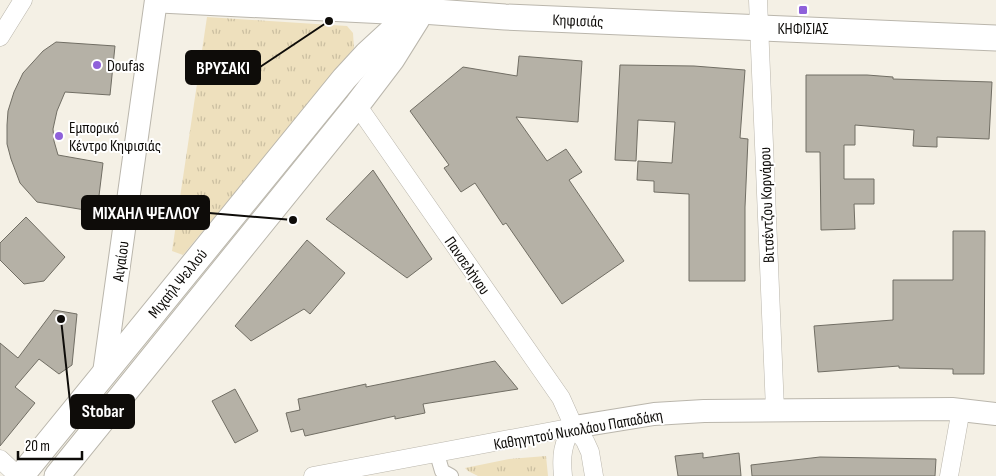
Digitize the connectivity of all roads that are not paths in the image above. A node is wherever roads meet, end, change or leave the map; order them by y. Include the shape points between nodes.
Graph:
1 (24, 0) edge
2 (156, 0) edge
3 (160, 0) edge
4 (758, 0) edge
5 (263, 2) edge
6 (427, 5) edge
7 (500, 8) edge
8 (759, 28) junction
9 (0, 37) edge
10 (996, 38) edge
11 (357, 105) junction
12 (104, 373) junction
13 (961, 409) junction
14 (775, 410) junction
15 (996, 414) edge
16 (574, 427) junction
17 (437, 454) junction
18 (0, 459) edge
19 (19, 476) edge
20 (57, 476) edge
21 (313, 476) edge
22 (451, 476) edge
23 (563, 476) edge
24 (594, 476) edge
25 (949, 476) edge

1 - 9 street
2 - 12 street, Αιγαίου
3 - 5 main road, Κηφισιάς
4 - 8 street, Βιτσέντζου Κορνάρου
5 - 6 main road, Κηφισιάς via 387,11
6 - 7 main road, Κηφισιάς
6 - 11 main road, Μιχαήλ Ψελλού
6 - 12 main road, Μιχαήλ Ψελλού via 392,31 344,79
7 - 8 main road, Κηφισιάς
8 - 10 main road, Κηφισιάς
8 - 14 street, Βιτσέντζου Κορνάρου
11 - 16 street, Πανσελήνου via 561,398
11 - 20 main road, Μιχαήλ Ψελλού
12 - 19 main road, Μιχαήλ Ψελλού
13 - 14 street, Καθηγητού Νικολάου Παπαδάκη
13 - 15 street, Καθηγητού Νικολάου Παπαδάκη
13 - 25 street
14 - 16 street, Καθηγητού Νικολάου Παπαδάκη via 654,414
16 - 17 street, Καθηγητού Νικολάου Παπαδάκη
16 - 23 street via 567,436 562,453
16 - 24 street, Πανσελήνου via 590,452
17 - 21 street, Καθηγητού Νικολάου Παπαδάκη
17 - 22 street via 442,471
18 - 19 street

